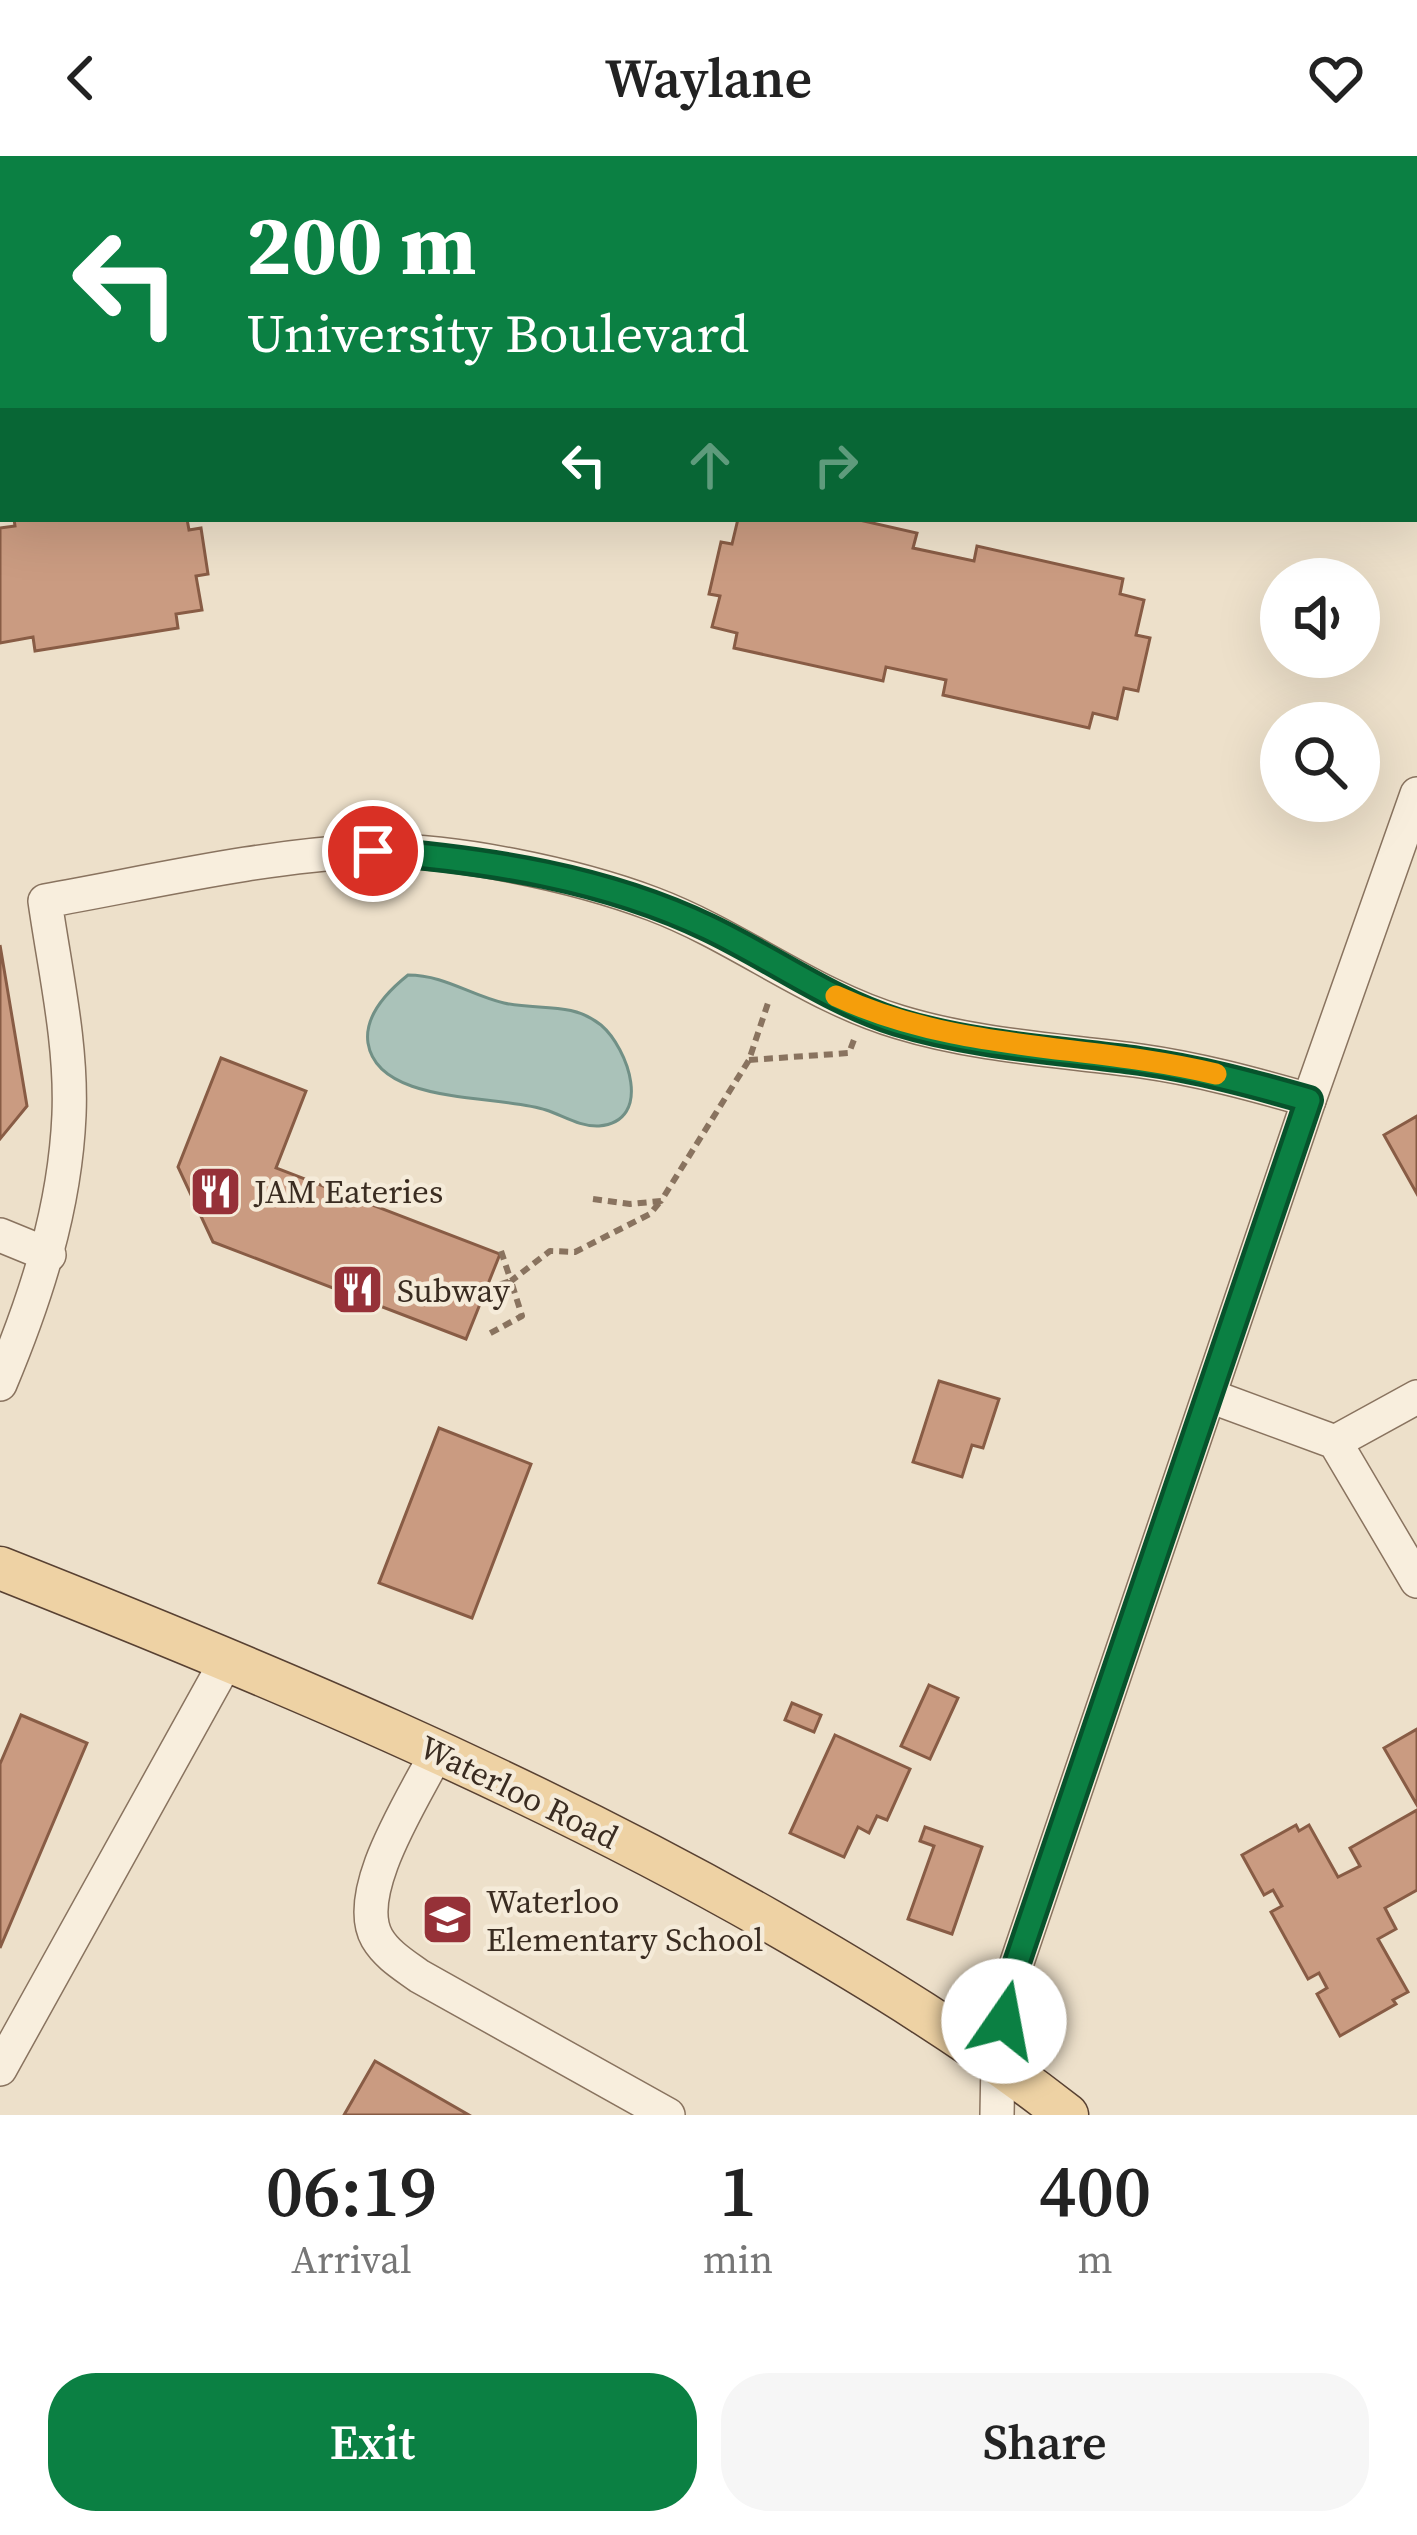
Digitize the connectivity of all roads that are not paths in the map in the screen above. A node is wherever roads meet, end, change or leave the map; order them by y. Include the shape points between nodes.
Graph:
1 (1417, 794) edge
2 (1309, 1100) junction
3 (0, 1235) edge
4 (49, 1255) junction
5 (0, 1384) edge
6 (1210, 1396) junction
7 (1417, 1397) edge
8 (1335, 1442) junction
9 (0, 1568) edge
10 (1417, 1581) edge
11 (228, 1658) junction
12 (437, 1752) junction
13 (998, 2060) junction
14 (0, 2069) edge
15 (668, 2115) edge
16 (997, 2115) edge
17 (1067, 2115) edge

1 - 2 street
2 - 4 street via 1210,1072 897,1022 650,903 526,870 373,851 295,857 45,902 69,1112
2 - 6 street
3 - 4 street
4 - 5 street
6 - 8 street
6 - 13 street via 1010,1983
7 - 8 street
8 - 10 street
9 - 11 main road, Waterloo Road
11 - 12 main road, Waterloo Road
11 - 14 street
12 - 13 main road, Waterloo Road via 690,1876
12 - 15 street via 373,1883 374,1934 419,1976
13 - 16 street
13 - 17 main road, Waterloo Road

